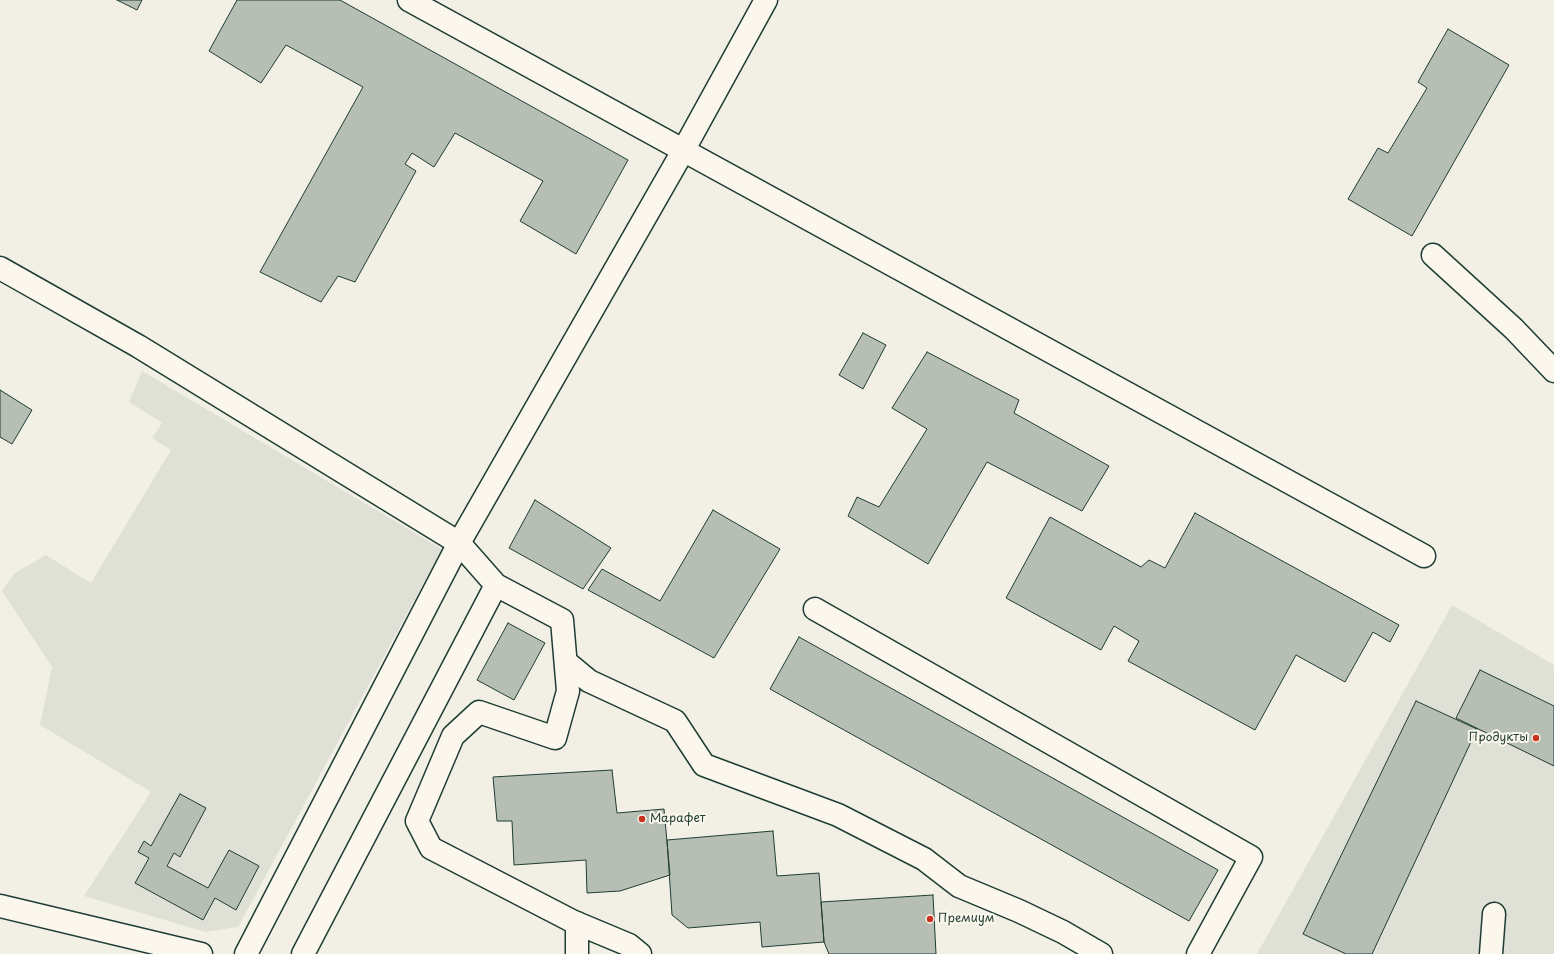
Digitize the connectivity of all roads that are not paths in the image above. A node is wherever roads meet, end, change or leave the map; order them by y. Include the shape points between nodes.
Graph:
1 (409, 0) edge
2 (766, 0) edge
3 (683, 150) junction
4 (1433, 255) dead end
5 (0, 268) edge
6 (1554, 371) edge
7 (459, 542) junction
8 (1424, 556) dead end
9 (496, 585) junction
10 (815, 609) dead end
11 (566, 662) junction
12 (0, 906) edge
13 (1494, 914) dead end
14 (577, 923) junction
15 (201, 954) edge
16 (246, 954) edge
17 (303, 954) edge
18 (577, 954) edge
19 (640, 954) edge
20 (1101, 954) edge
21 (1198, 954) edge
22 (1491, 954) edge

1 - 3 street
2 - 3 street
3 - 7 street
3 - 8 street
4 - 6 street via 1514,328
5 - 7 street via 138,346
7 - 9 street
7 - 16 street
9 - 11 street via 562,620
9 - 17 street
10 - 21 street via 1250,857
11 - 14 street via 568,691 555,738 479,712 453,736 417,821 431,848
11 - 20 street via 589,680 675,721 704,765 838,815 924,859 959,886 1019,911
12 - 15 street
13 - 22 street
14 - 18 street
14 - 19 street via 629,945

